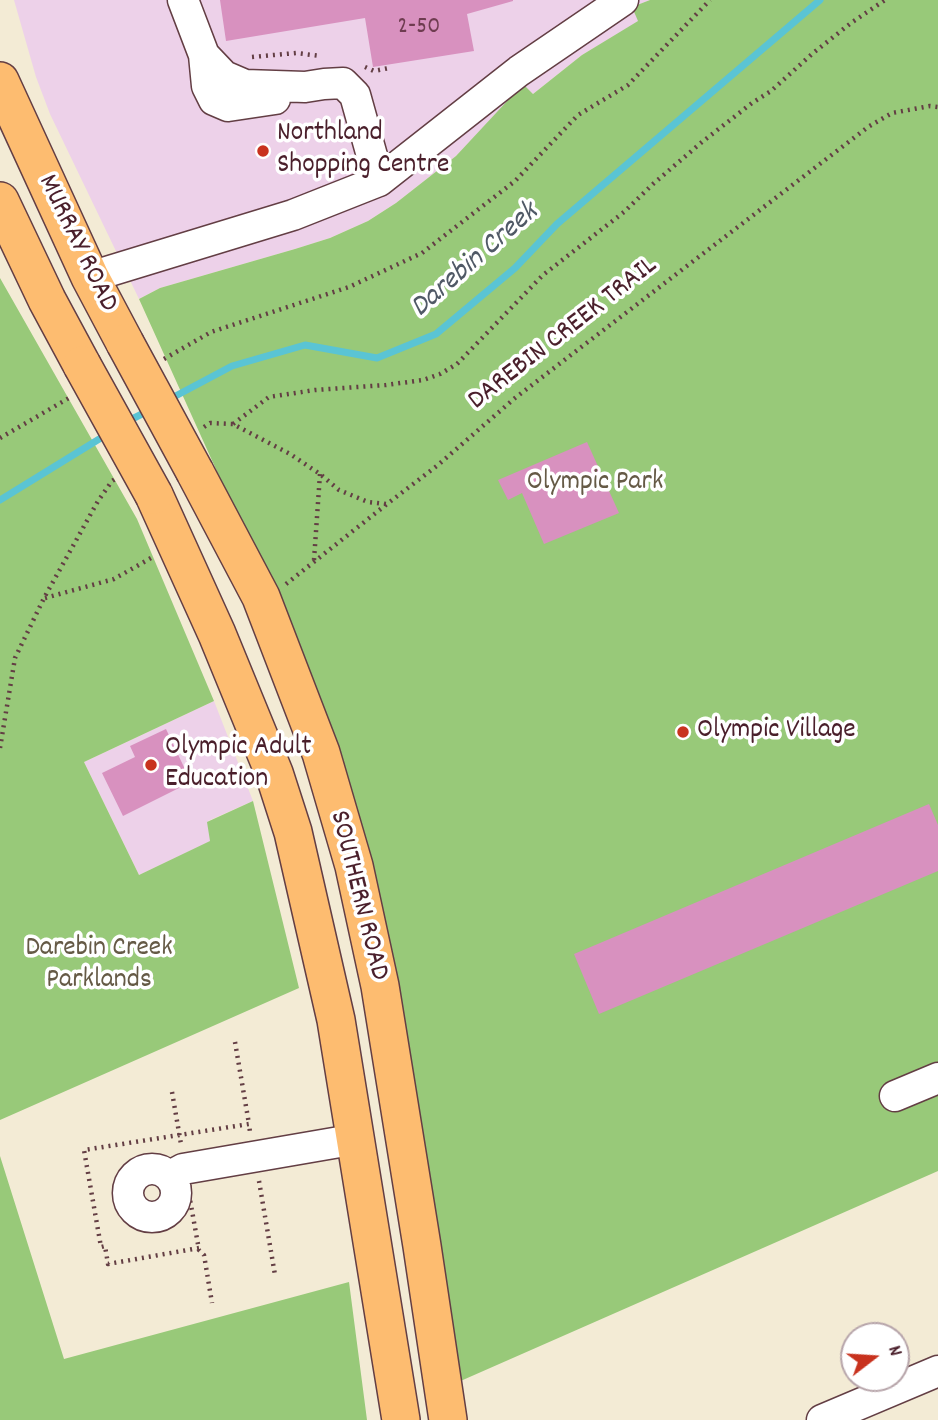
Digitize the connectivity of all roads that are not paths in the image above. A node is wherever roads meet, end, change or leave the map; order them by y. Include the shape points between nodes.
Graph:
1 (183, 0) edge
2 (623, 0) edge
3 (0, 81) edge
4 (379, 181) junction
5 (0, 201) edge
6 (90, 277) junction
7 (47, 300) junction
8 (158, 405) joint
9 (116, 426) joint
10 (938, 1078) edge
11 (895, 1096) dead end
12 (357, 1139) junction
13 (178, 1173) road end
14 (938, 1371) edge
15 (401, 1420) edge
16 (448, 1420) edge
17 (822, 1420) edge

1 - 4 street via 204,55 224,76 245,85 343,83 355,95
2 - 4 street via 519,71
3 - 6 main road, MURRAY ROAD
4 - 6 street via 293,215
5 - 7 main road, MURRAY ROAD
6 - 7 main road
6 - 8 main road, MURRAY ROAD, bridge via 139,353
7 - 9 main road, MURRAY ROAD, bridge via 79,379
8 - 16 main road, SOUTHERN ROAD, bridge via 261,597 321,752 354,866 380,986
9 - 12 main road, SOUTHERN ROAD, bridge via 154,495 274,773 293,832 336,1020
10 - 11 street
12 - 13 street
12 - 15 main road, SOUTHERN ROAD
14 - 17 street

